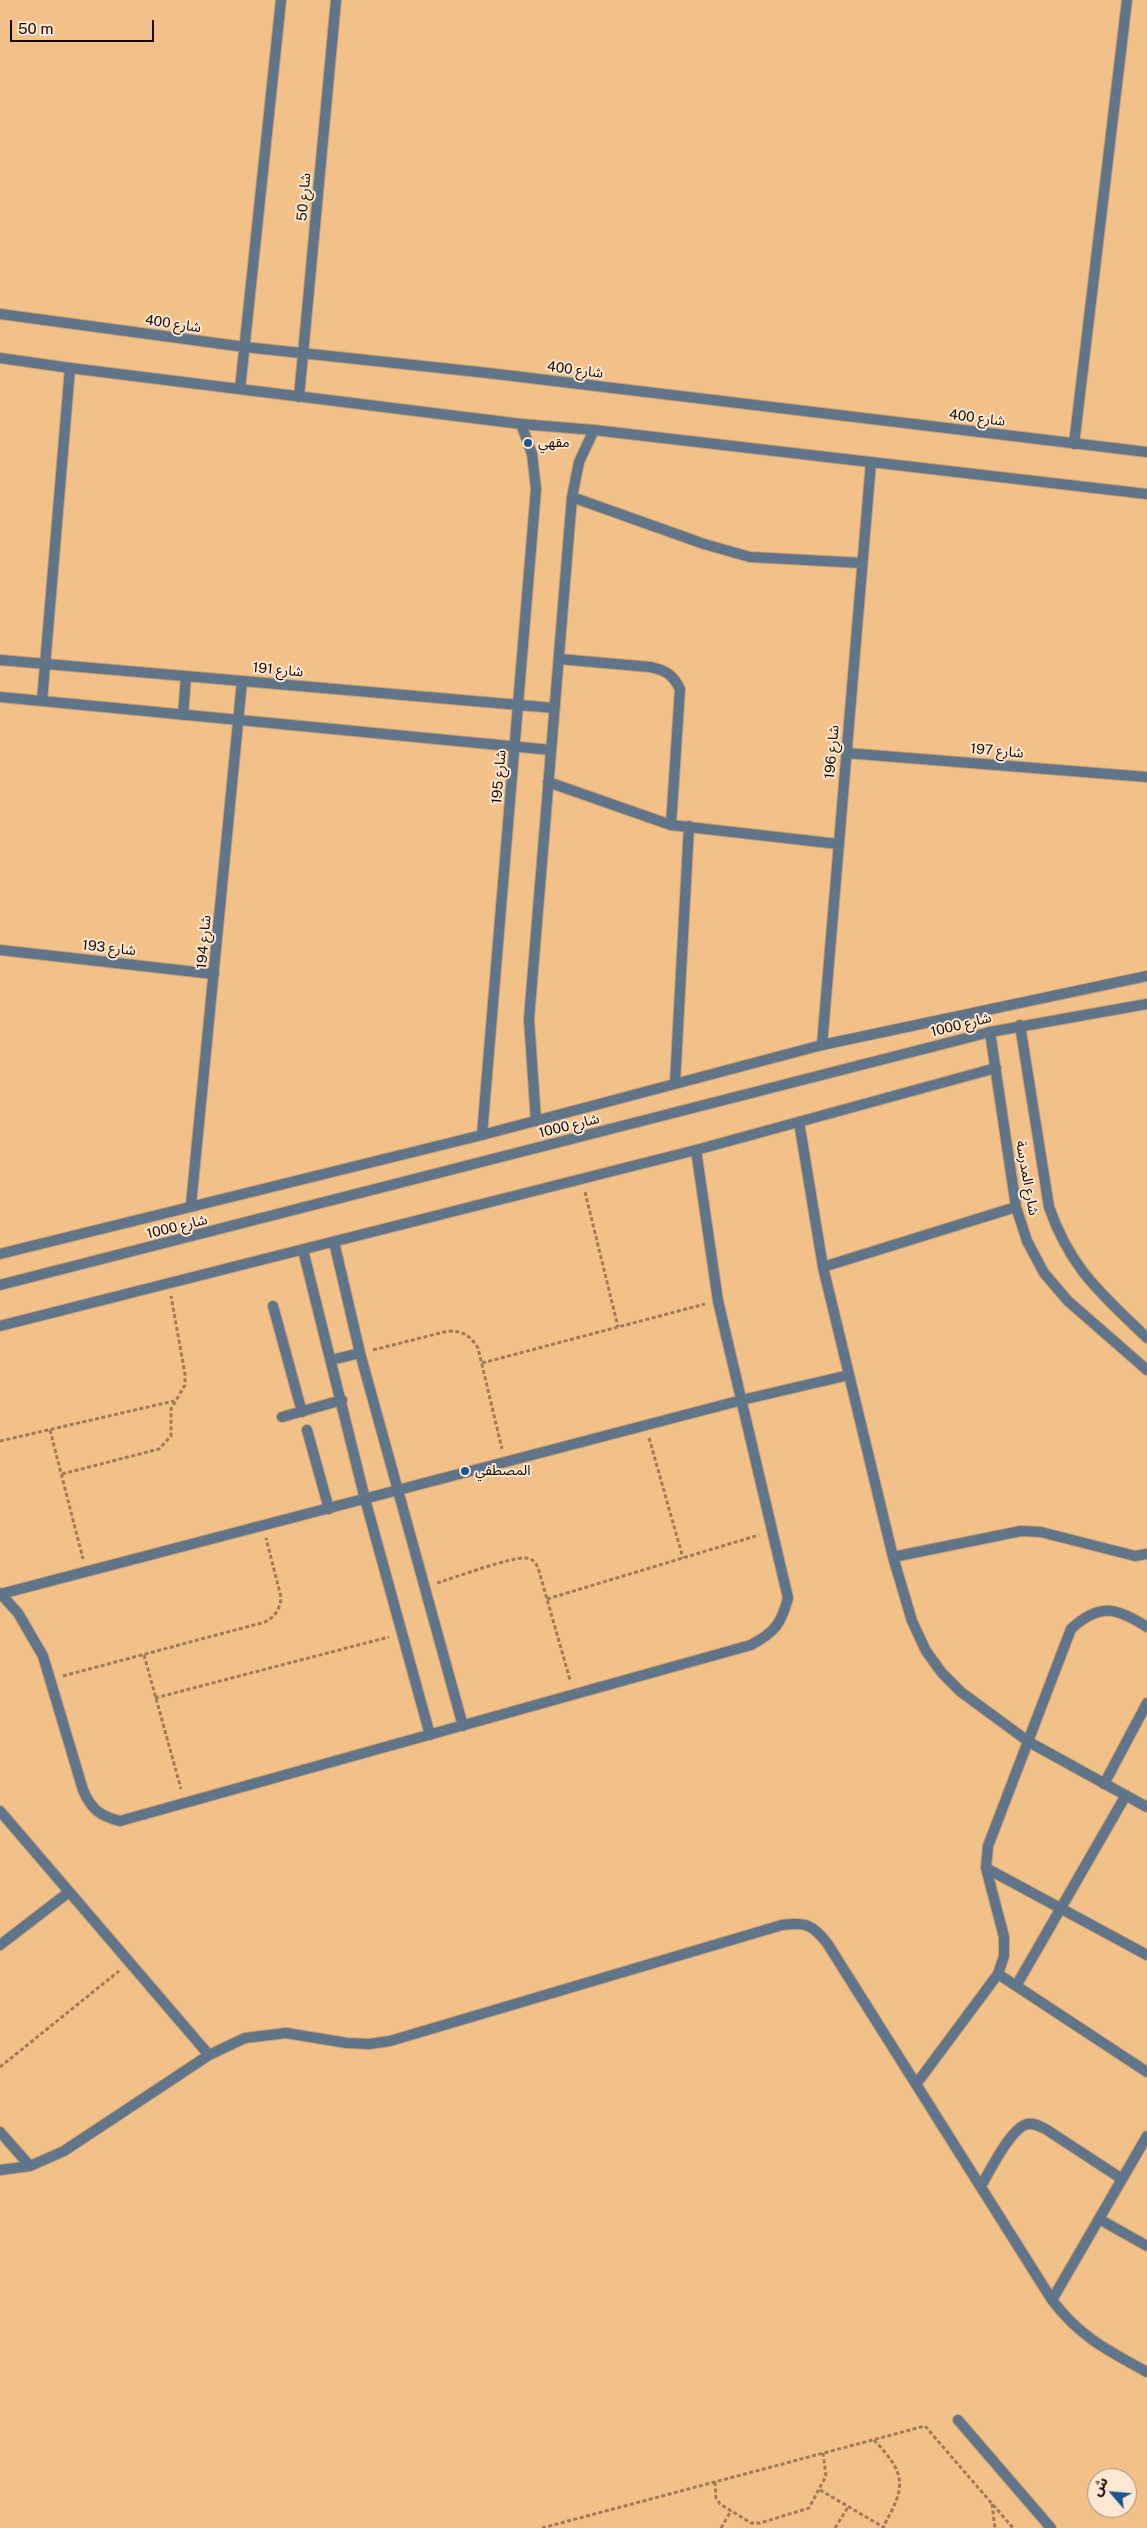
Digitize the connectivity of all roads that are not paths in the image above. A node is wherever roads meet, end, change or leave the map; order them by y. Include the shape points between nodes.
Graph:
1 (281, 0) edge
2 (336, 0) edge
3 (1127, 0) edge
4 (0, 314) edge
5 (244, 347) junction
6 (304, 354) junction
7 (0, 358) edge
8 (70, 368) junction
9 (240, 389) junction
10 (299, 397) junction
11 (521, 424) junction
12 (594, 430) junction
13 (1074, 444) junction
14 (1147, 452) edge
15 (871, 462) junction
16 (1147, 494) edge
17 (572, 497) junction
18 (862, 563) junction
19 (558, 659) junction
20 (0, 660) edge
21 (45, 664) junction
22 (186, 677) junction
23 (242, 681) junction
24 (0, 697) edge
25 (42, 701) junction
26 (519, 705) junction
27 (554, 708) junction
28 (184, 715) junction
29 (238, 720) junction
30 (515, 747) junction
31 (551, 750) junction
32 (846, 753) junction
33 (1147, 777) edge
34 (548, 782) junction
35 (671, 825) junction
36 (689, 826) junction
37 (838, 844) junction
38 (0, 950) edge
39 (214, 974) junction
40 (1147, 976) edge
41 (1147, 1004) edge
42 (1020, 1025) junction
43 (990, 1032) junction
44 (822, 1045) junction
45 (996, 1068) junction
46 (675, 1083) junction
47 (536, 1121) junction
48 (799, 1122) junction
49 (482, 1135) junction
50 (696, 1150) junction
51 (191, 1205) junction
52 (1016, 1207) junction
53 (334, 1242) junction
54 (303, 1250) junction
55 (0, 1254) edge
56 (823, 1268) junction
57 (0, 1285) edge
58 (272, 1306) dead end
59 (0, 1326) edge
60 (1147, 1338) edge
61 (360, 1353) junction
62 (331, 1360) junction
63 (1147, 1370) edge
64 (850, 1375) junction
65 (342, 1400) junction
66 (742, 1400) junction
67 (302, 1412) junction
68 (282, 1417) dead end
69 (307, 1430) dead end
70 (398, 1490) junction
71 (365, 1499) junction
72 (329, 1508) junction
73 (1147, 1554) edge
74 (894, 1557) junction
75 (0, 1594) edge
76 (1147, 1627) edge
77 (1147, 1703) edge
78 (463, 1726) junction
79 (430, 1735) junction
80 (1029, 1742) junction
81 (1104, 1784) junction
82 (1126, 1795) junction
83 (1147, 1807) edge
84 (0, 1811) edge
85 (986, 1868) junction
86 (69, 1892) junction
87 (1061, 1909) junction
88 (0, 1945) edge
89 (1147, 1955) edge
90 (998, 1974) junction
91 (1016, 1986) junction
92 (209, 2056) junction
93 (1147, 2072) edge
94 (917, 2083) junction
95 (0, 2132) edge
96 (1147, 2136) edge
97 (30, 2166) junction
98 (0, 2170) edge
99 (1122, 2179) junction
100 (981, 2186) junction
101 (1099, 2219) junction
102 (1147, 2246) edge
103 (1052, 2300) junction
104 (1147, 2372) edge
105 (958, 2420) dead end
106 (1051, 2528) edge

1 - 5 street
2 - 6 street, شارع 50
3 - 13 street
4 - 5 street, شارع 400
5 - 6 street, شارع 400
5 - 9 street
6 - 10 street, شارع 50
6 - 13 street, شارع 400
7 - 8 street
8 - 9 street
8 - 21 street
9 - 10 street
10 - 11 street
11 - 12 street
11 - 26 street, شارع 195 via 532,454 536,489
12 - 15 street
12 - 17 street via 580,462
13 - 14 street, شارع 400
15 - 16 street
15 - 18 street, شارع 196
17 - 18 street via 750,557
17 - 19 street
18 - 32 street, شارع 196
19 - 27 street
19 - 35 street via 650,667 663,670 674,678 680,689
20 - 21 street, شارع 191
21 - 22 street, شارع 191
21 - 25 street
22 - 23 street, شارع 191
22 - 28 street
23 - 26 street, شارع 191
23 - 29 street, شارع 194
24 - 25 street
25 - 28 street
26 - 27 street, شارع 191
26 - 30 street, شارع 195
27 - 31 street
28 - 29 street
29 - 30 street
29 - 39 street, شارع 194
30 - 31 street
30 - 49 street, شارع 195
31 - 34 street
32 - 33 street, شارع 197
32 - 37 street, شارع 196
34 - 35 street
34 - 47 street via 529,1019
35 - 36 street
36 - 37 street
36 - 46 street
37 - 44 street, شارع 196
38 - 39 street, شارع 193
39 - 51 street, شارع 194
40 - 44 street, شارع 1000
41 - 42 street, شارع 1000
42 - 43 street, شارع 1000
42 - 60 street, شارع المدرسة via 1049,1207 1059,1235 1092,1284
43 - 45 street, شارع المدرسة
43 - 57 street, شارع 1000
44 - 46 street, شارع 1000
45 - 48 street
45 - 52 street, شارع المدرسة
46 - 47 street, شارع 1000
47 - 49 street, شارع 1000
48 - 50 street
48 - 56 street
49 - 51 street, شارع 1000
50 - 53 street
50 - 66 street via 718,1301
51 - 55 street, شارع 1000
52 - 56 street
52 - 63 street, شارع المدرسة via 1027,1241 1044,1273 1068,1301
53 - 54 street
53 - 61 street
54 - 59 street
54 - 62 street
56 - 64 street
58 - 67 street
61 - 62 street
61 - 70 street
62 - 65 street
64 - 66 street
64 - 74 street
65 - 67 street
65 - 71 street
66 - 70 street
66 - 78 street via 788,1598 783,1618 770,1635 751,1645
67 - 68 street
69 - 72 street
70 - 71 street
70 - 78 street
71 - 72 street
71 - 79 street
72 - 75 street
73 - 74 street via 1135,1556 1041,1532 1021,1531
74 - 80 street via 912,1622 926,1651 942,1673 961,1692
75 - 79 street via 32,1633 43,1656 83,1790 90,1806 103,1817 120,1821
76 - 80 street via 1122,1612 1103,1610 1085,1616 1071,1629
77 - 81 street
78 - 79 street
80 - 81 street
80 - 85 street via 988,1846
81 - 82 street
82 - 83 street
82 - 87 street
84 - 86 street
85 - 87 street
85 - 90 street via 1004,1938 1004,1956
86 - 88 street
86 - 92 street
87 - 89 street
87 - 91 street
90 - 91 street
90 - 94 street
91 - 93 street
92 - 94 street via 245,2038 286,2033 347,2043 390,2041 782,1924 800,1922 816,1929 827,1943
92 - 97 street via 64,2151
94 - 100 street
95 - 97 street
96 - 99 street
97 - 98 street
99 - 100 street via 1047,2130 1028,2124 1018,2128
99 - 101 street
100 - 103 street
101 - 102 street
101 - 103 street
103 - 104 street via 1088,2339
105 - 106 street

